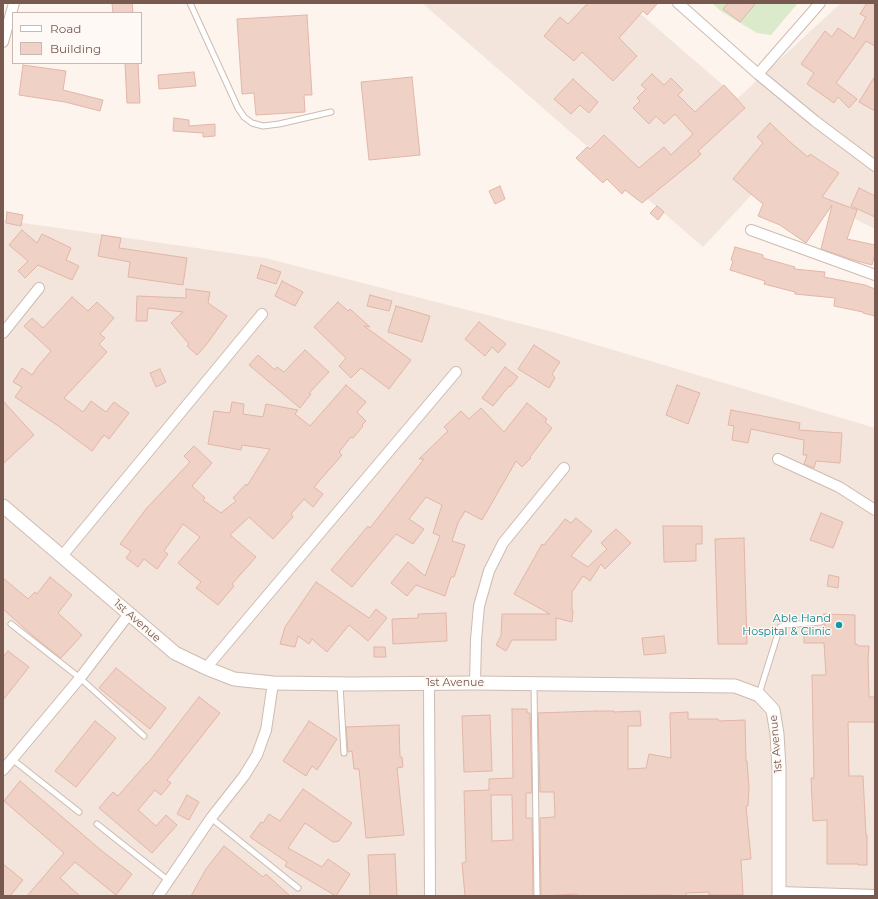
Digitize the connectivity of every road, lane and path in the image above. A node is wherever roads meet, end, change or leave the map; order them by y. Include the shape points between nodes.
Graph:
1 (14, 3) edge
2 (190, 3) edge
3 (678, 3) edge
4 (820, 3) edge
5 (3, 42) edge
6 (758, 74) junction
7 (331, 112) dead end
8 (875, 166) edge
9 (750, 230) dead end
10 (875, 275) edge
11 (39, 288) dead end
12 (262, 314) dead end
13 (3, 333) edge
14 (456, 372) dead end
15 (778, 459) dead end
16 (564, 468) dead end
17 (3, 506) edge
18 (875, 510) edge
19 (62, 556) junction
20 (129, 614) junction
21 (821, 622) dead end
22 (11, 624) dead end
23 (206, 668) junction
24 (80, 678) junction
25 (272, 683) junction
26 (430, 683) junction
27 (475, 683) junction
28 (340, 684) junction
29 (534, 684) junction
30 (759, 695) junction
31 (144, 736) dead end
32 (344, 753) dead end
33 (12, 759) junction
34 (3, 770) edge
35 (79, 812) dead end
36 (211, 818) junction
37 (97, 824) dead end
38 (169, 881) junction
39 (298, 888) dead end
40 (779, 894) edge
41 (875, 895) edge
42 (158, 896) edge
43 (430, 896) edge
44 (538, 896) edge

1 - 5 street
2 - 7 lane via 244,117 263,126
3 - 6 street
4 - 6 street
6 - 8 street via 815,122
9 - 10 street
11 - 13 street
12 - 19 street
14 - 23 street
15 - 18 street via 839,487
16 - 27 street via 503,543 488,571 479,606
17 - 19 street, 1st Avenue
19 - 20 street, 1st Avenue
20 - 23 street, 1st Avenue via 175,653
20 - 24 street
21 - 30 lane via 780,627
22 - 24 lane
23 - 25 street, 1st Avenue via 234,679
24 - 31 lane
24 - 33 street
25 - 28 street, 1st Avenue
25 - 36 street via 266,730 257,755
26 - 27 street, 1st Avenue
26 - 28 street, 1st Avenue
26 - 43 street
27 - 29 street, 1st Avenue
28 - 32 lane
29 - 30 street, 1st Avenue via 735,686
29 - 44 lane
30 - 40 street, 1st Avenue via 773,710 777,734
33 - 34 street
33 - 35 lane
36 - 38 street
36 - 39 lane
37 - 38 lane
38 - 42 street
40 - 41 street

